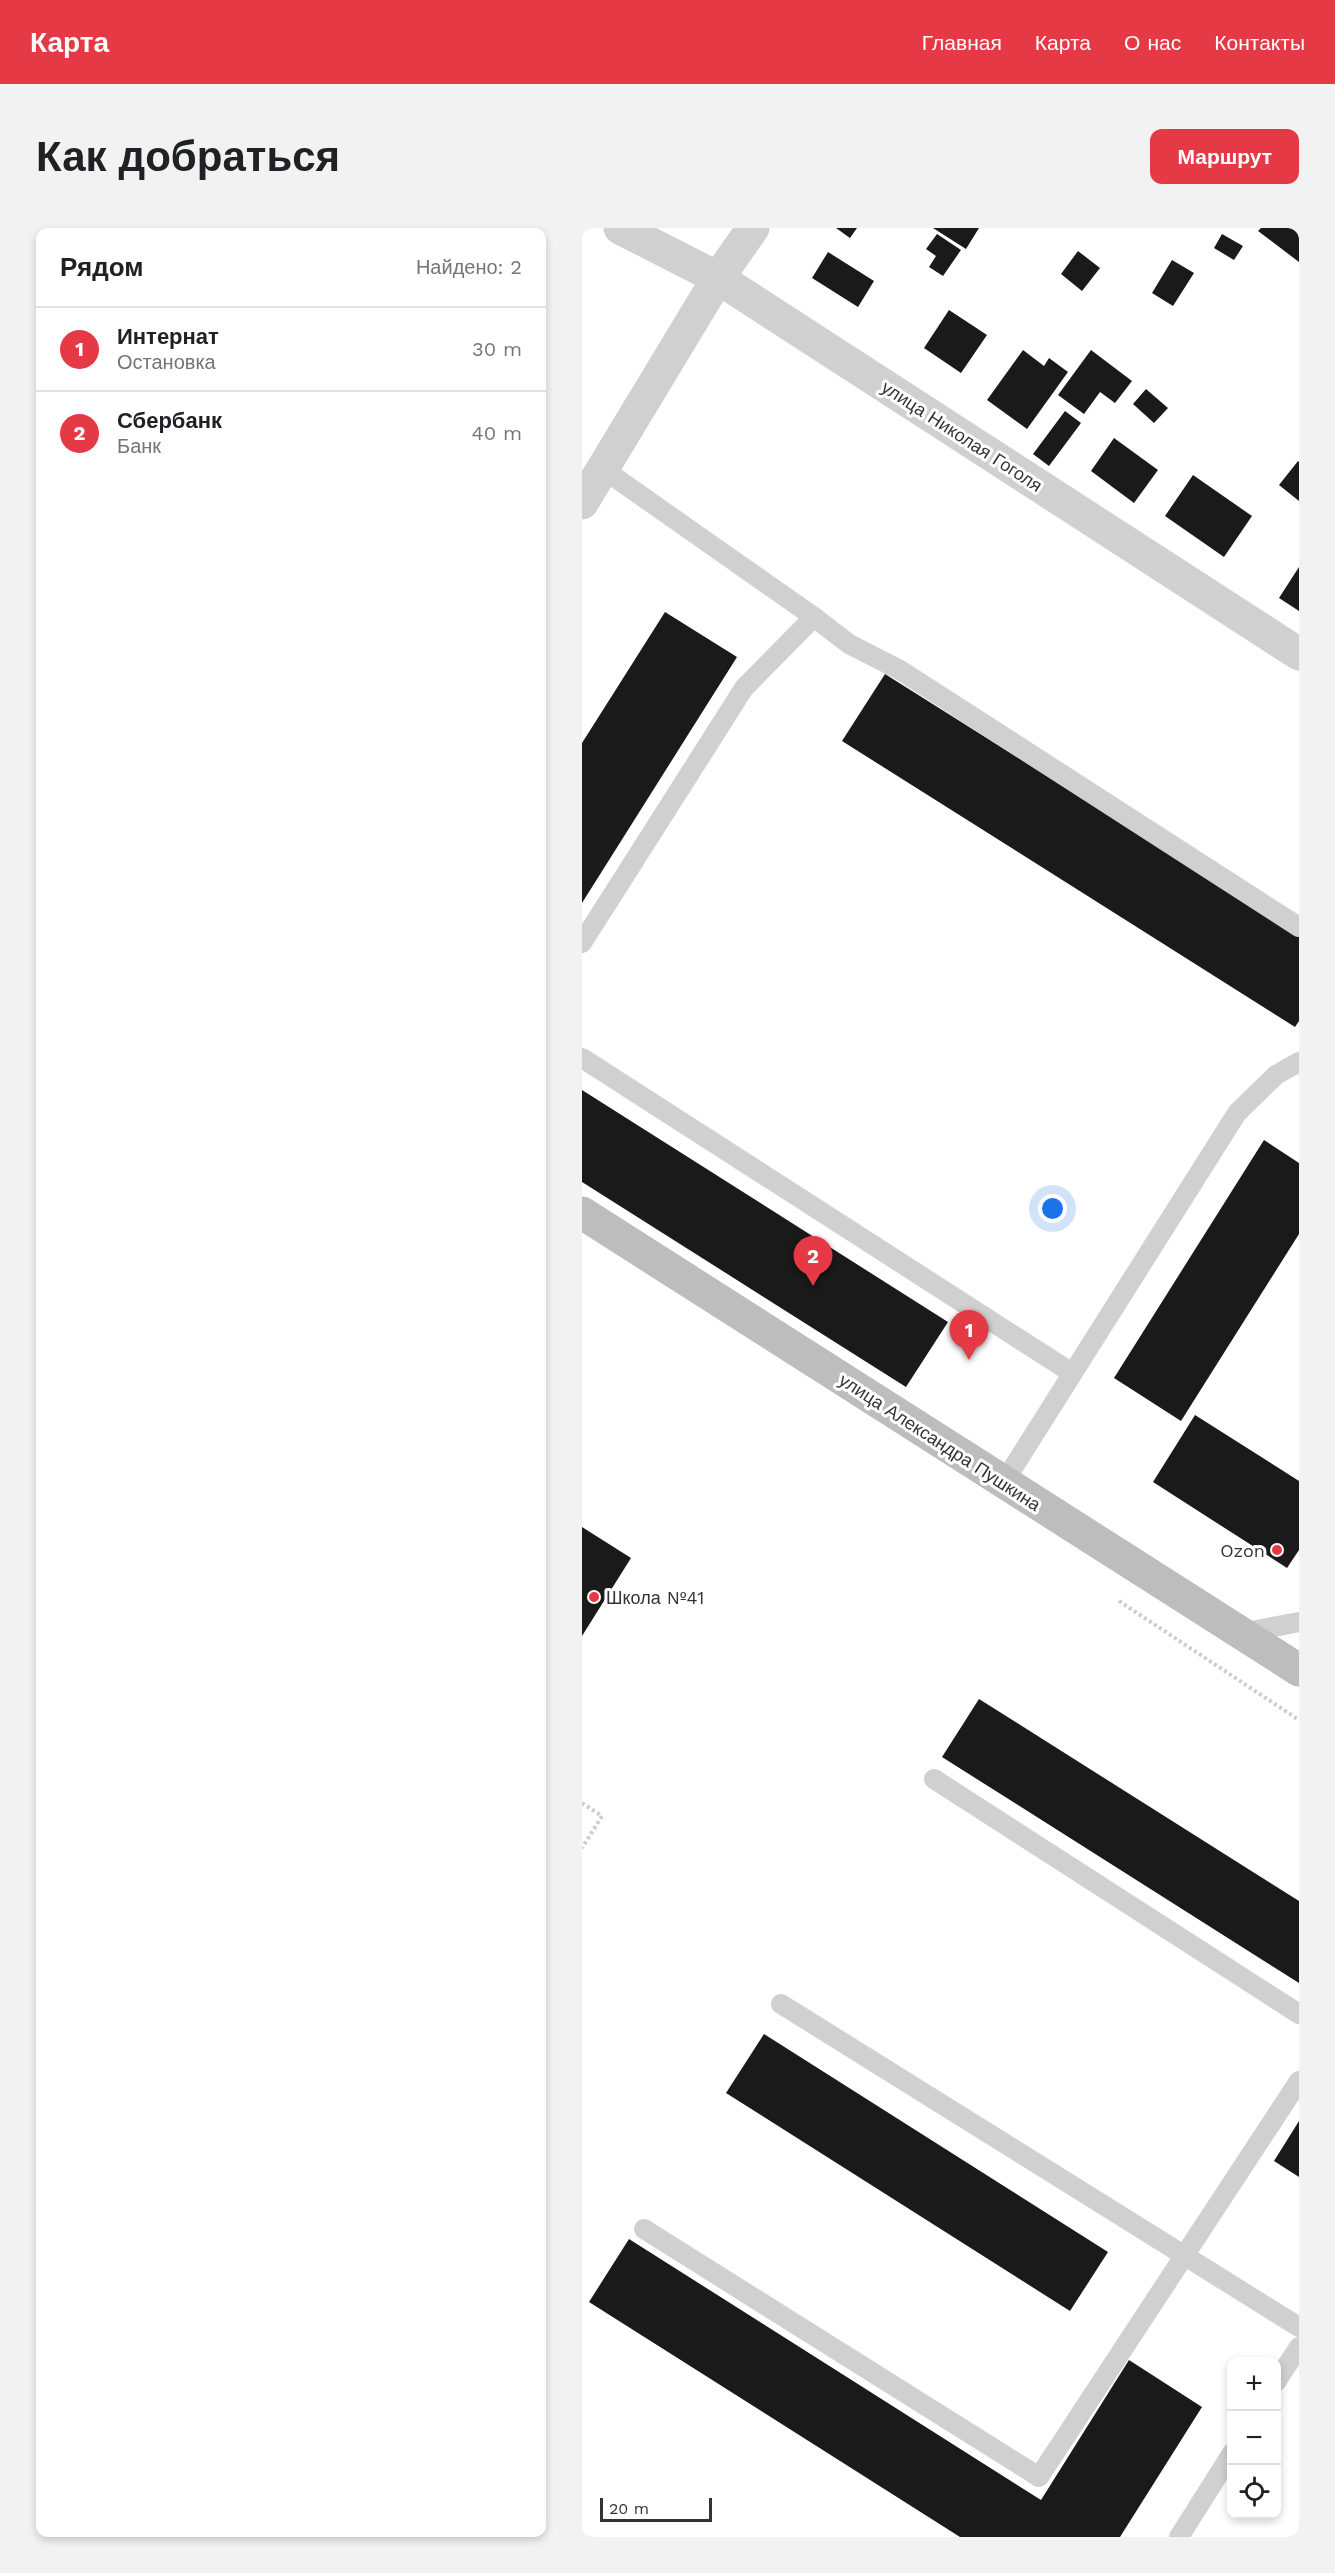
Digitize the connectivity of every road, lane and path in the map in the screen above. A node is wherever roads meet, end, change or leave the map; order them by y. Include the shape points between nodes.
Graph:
1 (620, 228) edge
2 (753, 228) edge
3 (718, 278) junction
4 (603, 469) junction
5 (582, 503) edge
6 (814, 617) junction
7 (1299, 654) edge
8 (1299, 927) edge
9 (582, 943) edge
10 (582, 1058) edge
11 (1299, 1062) edge
12 (582, 1213) edge
13 (1072, 1374) junction
14 (1004, 1482) junction
15 (1299, 1622) edge
16 (1241, 1633) junction
17 (1299, 1670) edge
18 (934, 1779) dead end
19 (582, 1803) edge
20 (582, 1848) edge
21 (781, 2004) dead end
22 (1299, 2014) edge
23 (1299, 2081) edge
24 (644, 2229) dead end
25 (1184, 2257) junction
26 (1299, 2327) edge
27 (1299, 2347) edge
28 (1281, 2374) edge
29 (1227, 2460) edge
30 (1179, 2537) edge

1 - 3 street, улица Николая Гоголя
2 - 3 street
3 - 4 street
3 - 7 street, улица Николая Гоголя
4 - 5 street
4 - 6 lane
6 - 8 lane via 849,644 900,670
6 - 9 lane via 744,688
10 - 13 lane
11 - 13 lane via 1276,1075 1237,1113
12 - 14 main road, улица Александра Пушкина
13 - 14 lane
14 - 16 main road, улица Александра Пушкина
15 - 16 lane
16 - 17 main road, улица Александра Пушкина
18 - 22 lane
19 - 20 path via 602,1816
21 - 25 lane
23 - 25 lane
24 - 25 lane via 1039,2477
25 - 26 lane
27 - 28 lane
29 - 30 lane

